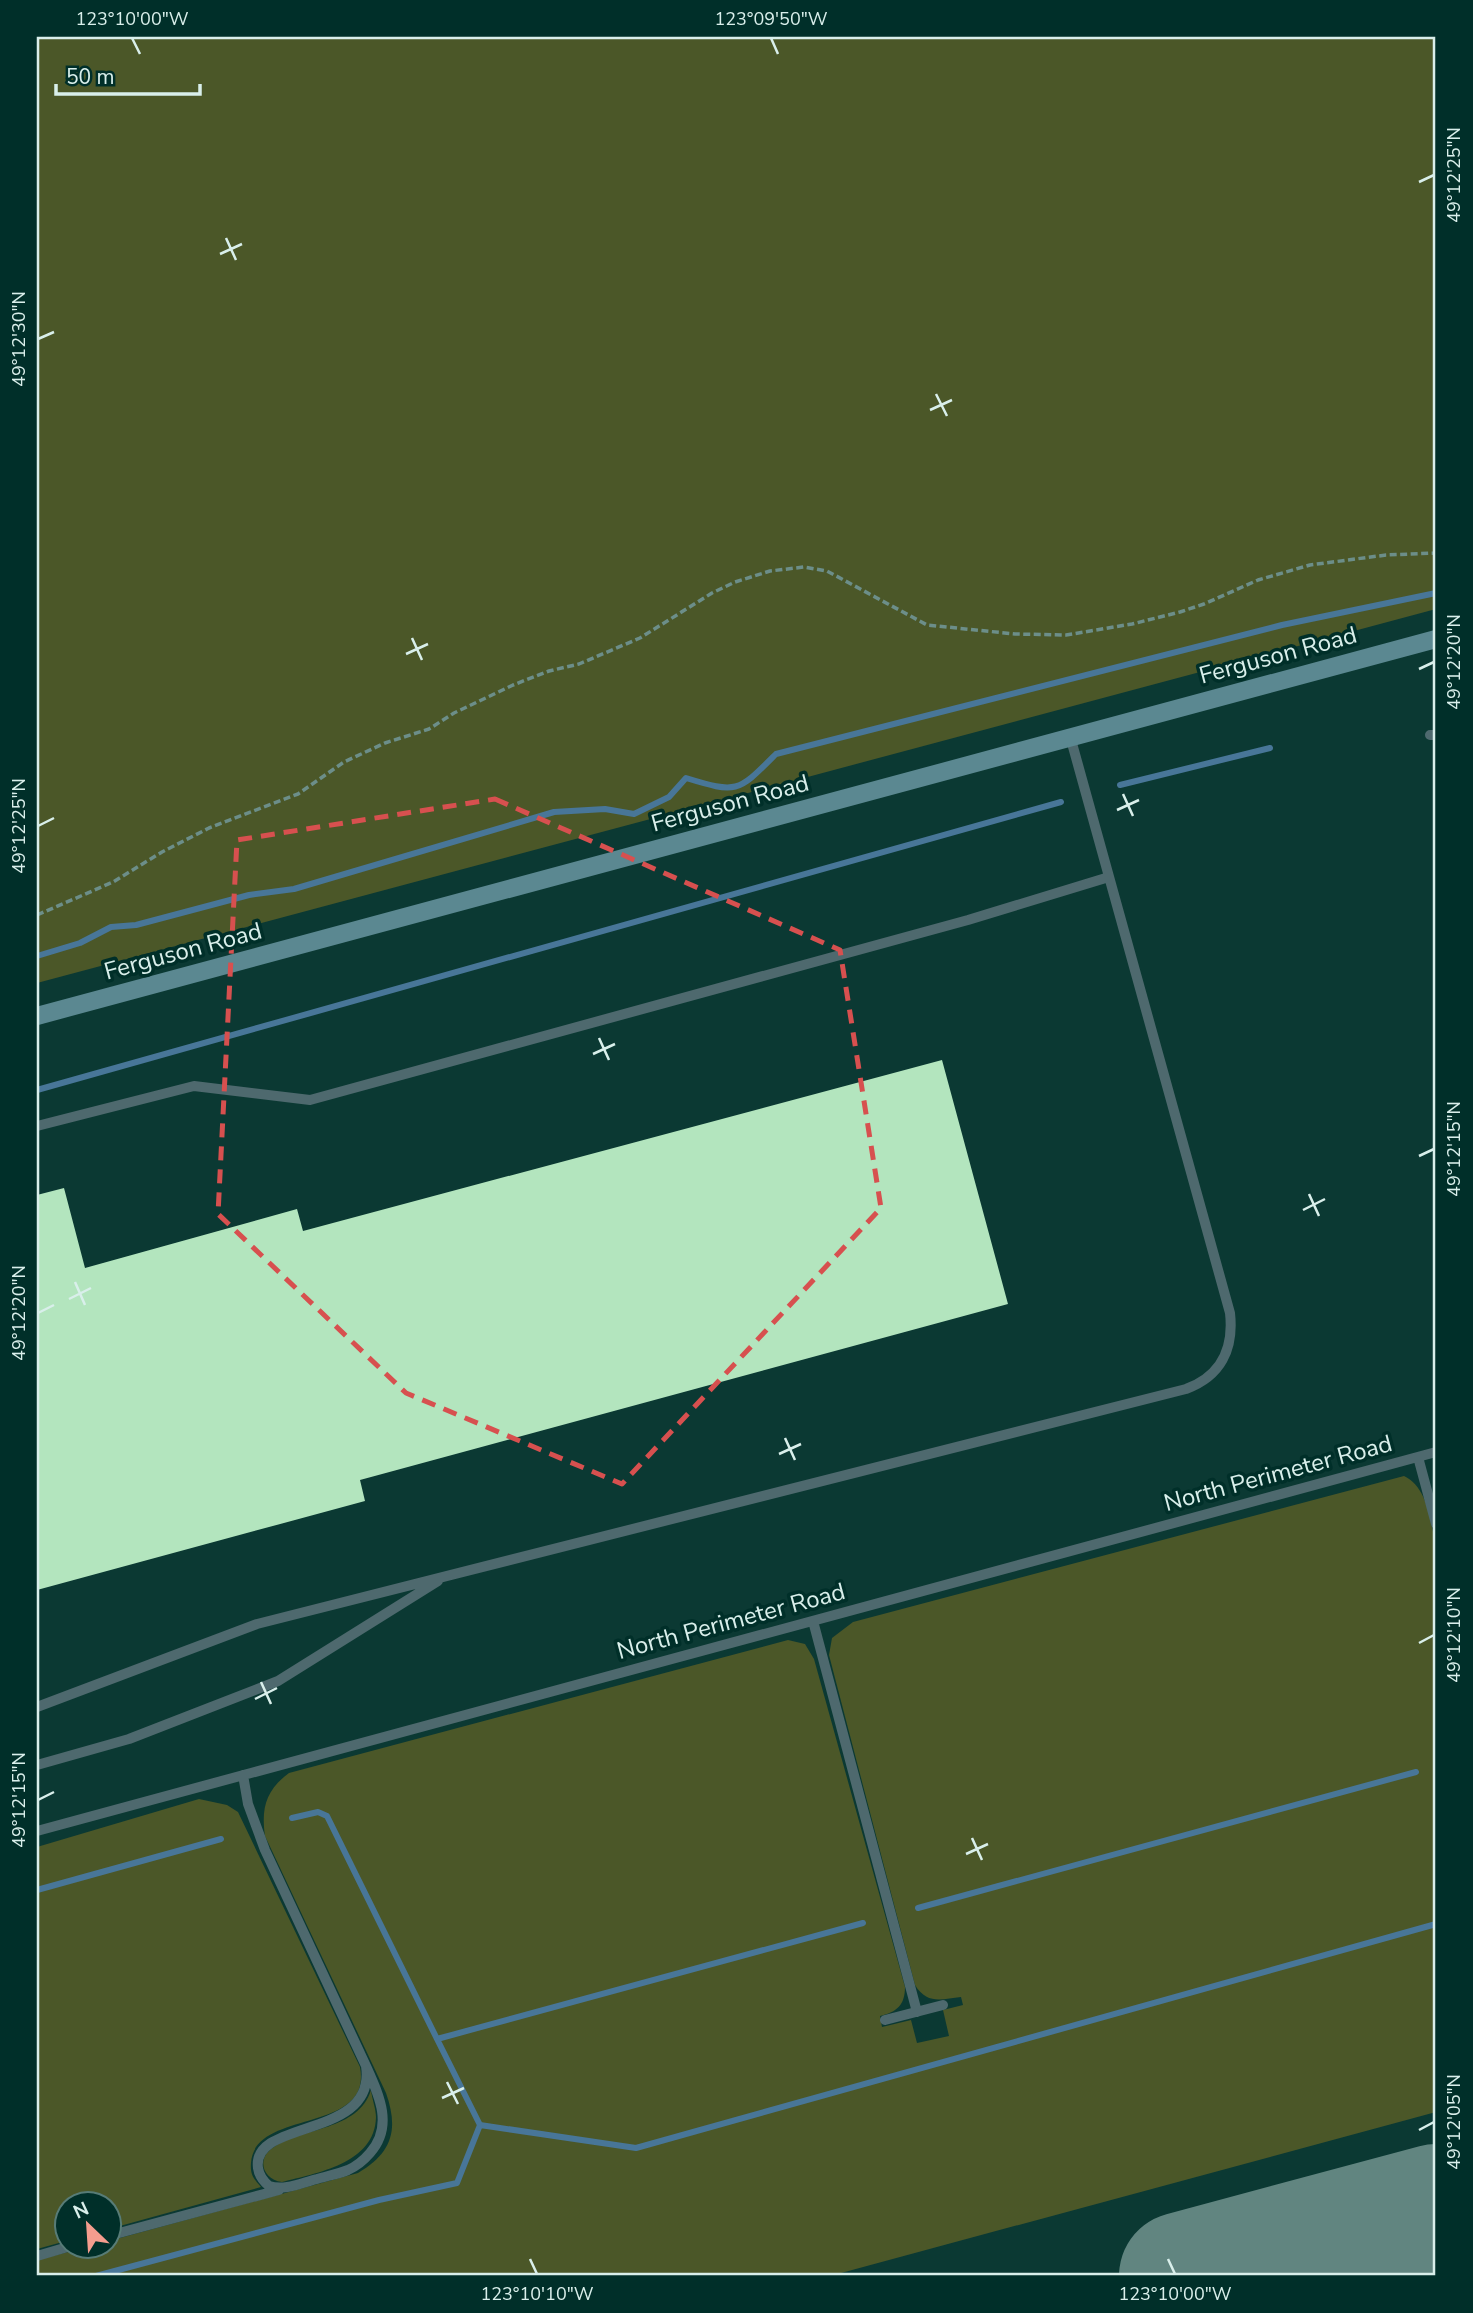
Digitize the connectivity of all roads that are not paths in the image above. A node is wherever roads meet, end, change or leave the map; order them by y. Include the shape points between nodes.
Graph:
1 (1436, 639) edge
2 (1070, 736) junction
3 (1109, 877) junction
4 (37, 1016) edge
5 (37, 1126) edge
6 (1436, 1452) edge
7 (1418, 1457) junction
8 (1436, 1524) edge
9 (446, 1576) junction
10 (813, 1621) junction
11 (37, 1707) edge
12 (37, 1765) edge
13 (243, 1776) junction
14 (37, 1831) edge
15 (943, 2005) dead end
16 (917, 2012) junction
17 (885, 2020) dead end
18 (366, 2066) junction
19 (283, 2189) junction
20 (122, 2232) edge

1 - 2 street, Ferguson Road
2 - 3 lane
2 - 4 street, Ferguson Road
3 - 5 lane via 968,920 310,1100 194,1086
3 - 9 lane via 1230,1313 1231,1338 1224,1357 1202,1383
6 - 7 lane, North Perimeter Road
7 - 8 lane
7 - 10 lane, North Perimeter Road
9 - 11 lane via 257,1624
9 - 12 lane via 278,1681 129,1739
10 - 13 lane, North Perimeter Road
10 - 16 lane
13 - 14 lane, North Perimeter Road
13 - 18 lane via 265,1850
15 - 16 lane
16 - 17 lane
18 - 19 lane via 384,2119 375,2148 360,2164
18 - 19 lane via 367,2085 352,2107 335,2118 276,2139 261,2151 259,2174 269,2186
19 - 20 lane

